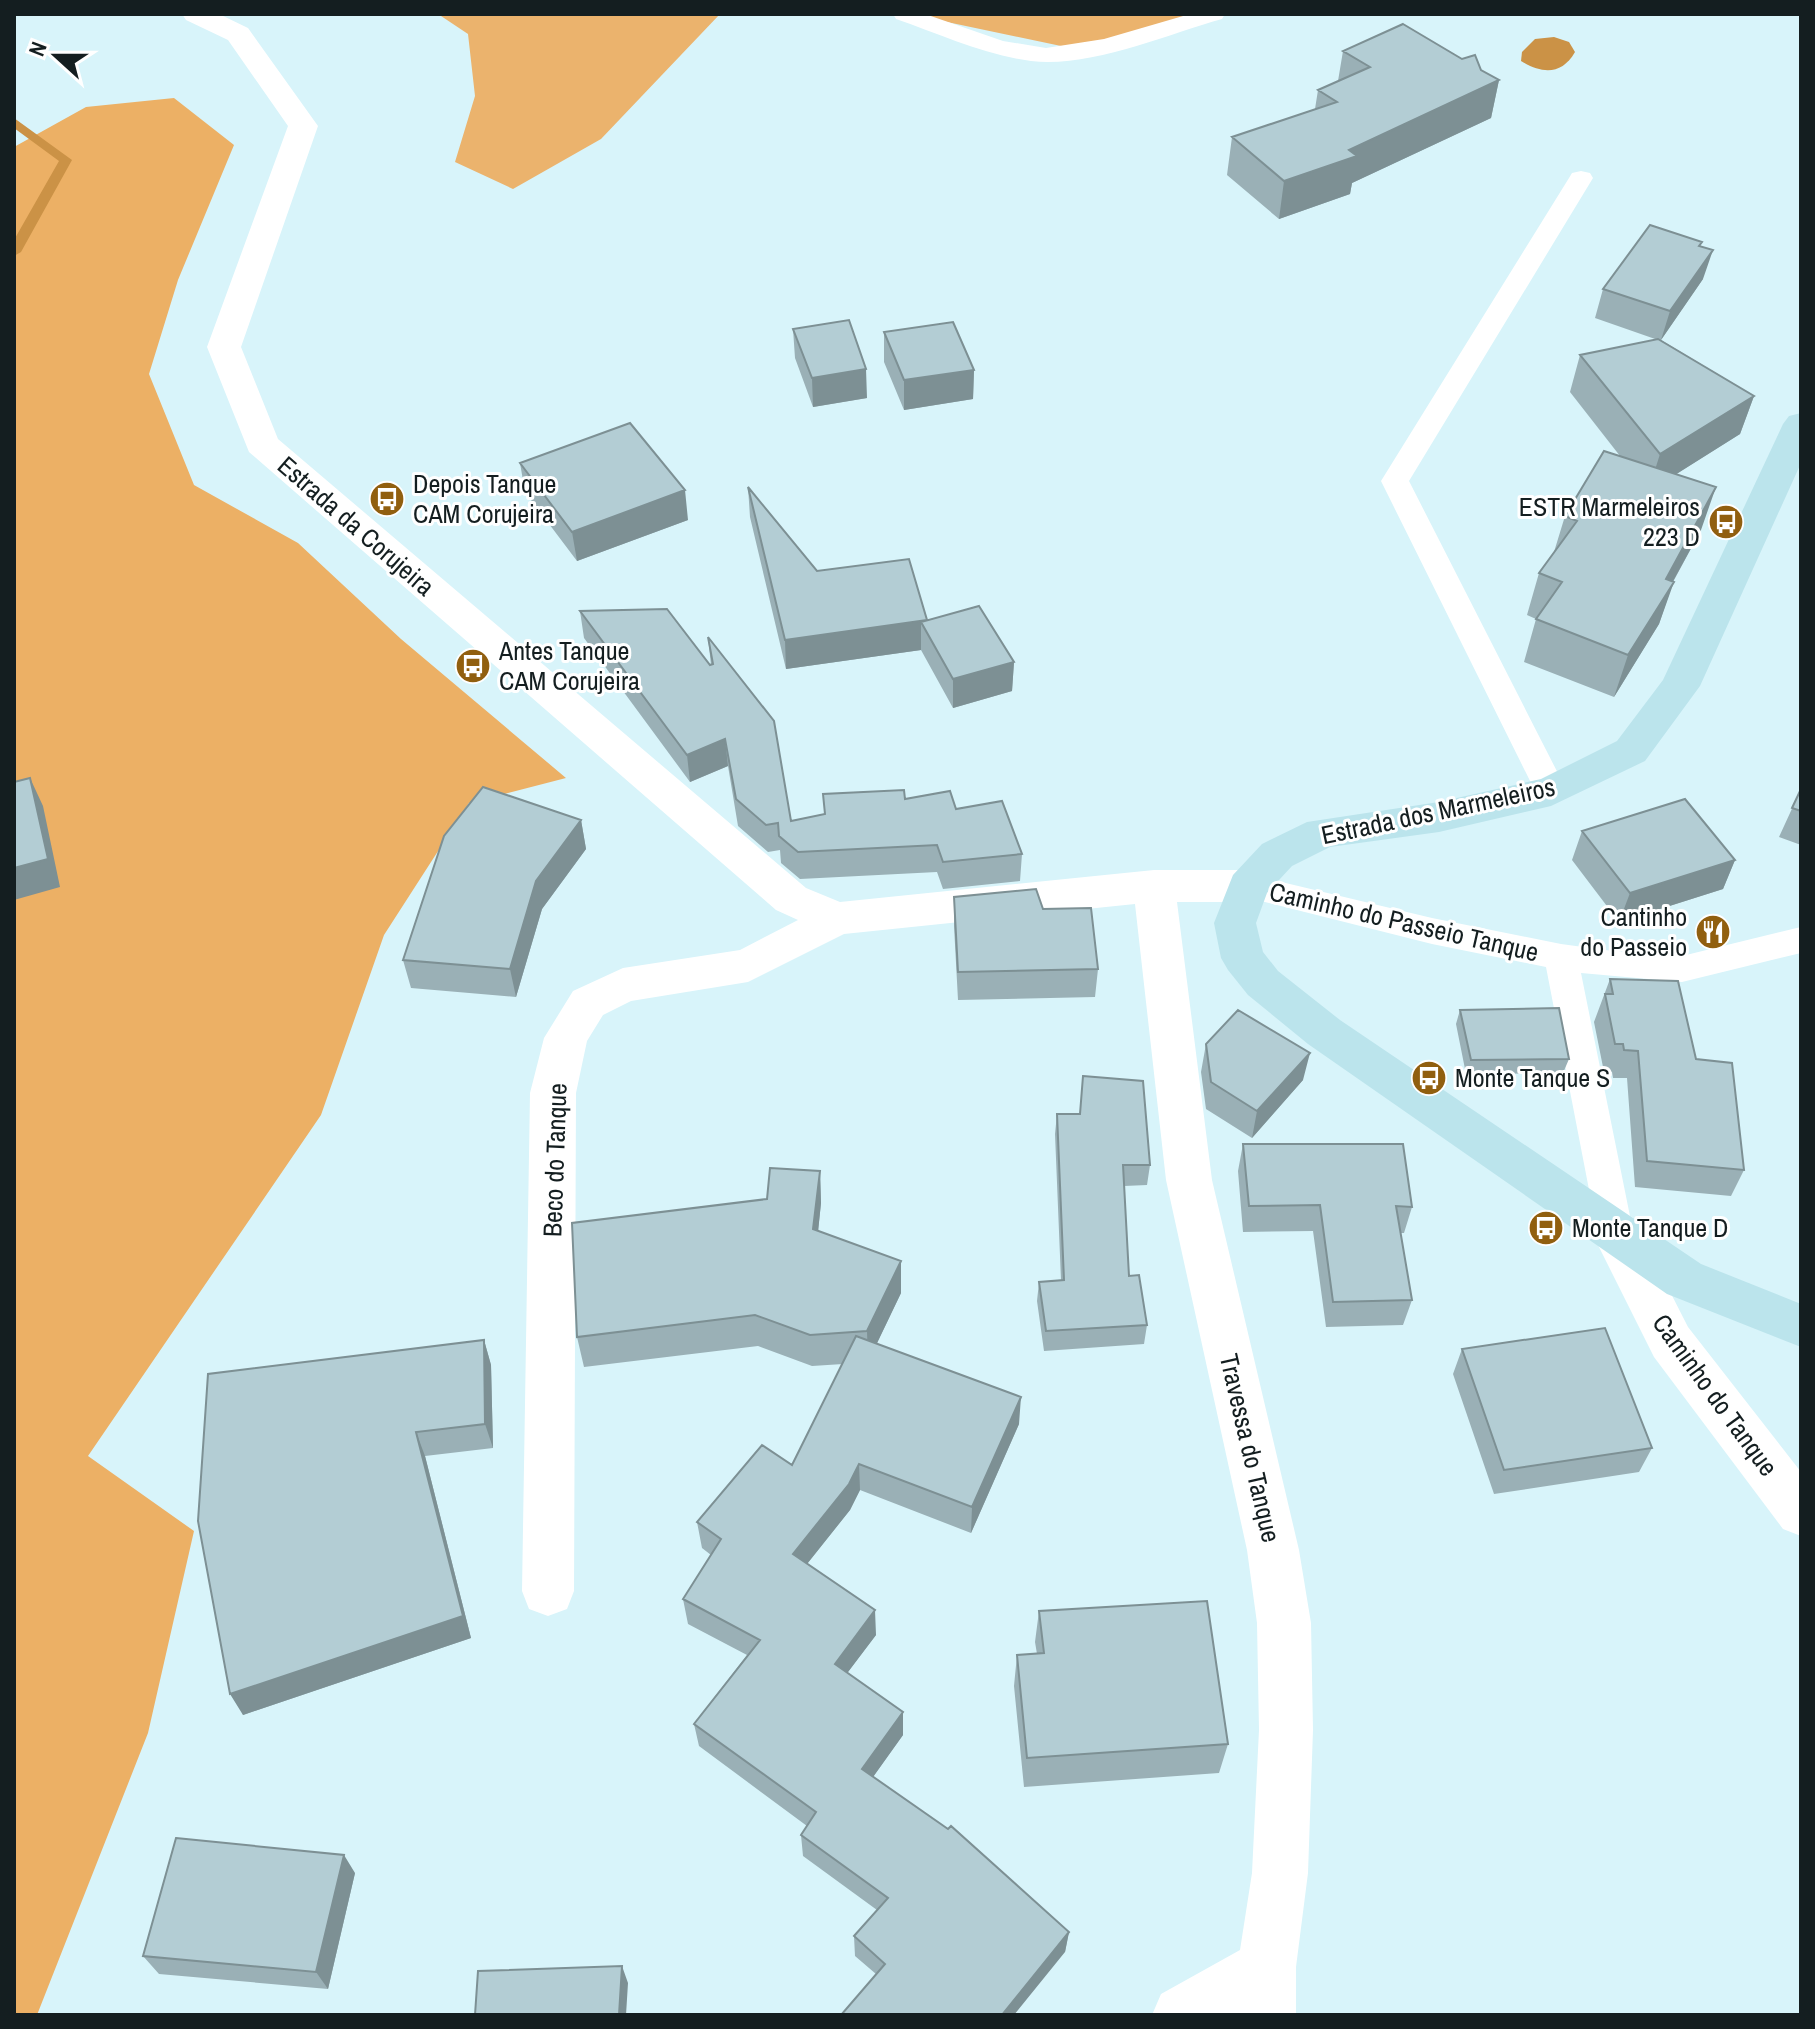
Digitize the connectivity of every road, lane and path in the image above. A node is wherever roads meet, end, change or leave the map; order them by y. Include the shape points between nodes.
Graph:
1 (196, 14) edge
2 (904, 14) edge
3 (1214, 14) edge
4 (1581, 178) dead end
5 (1801, 424) edge
6 (1551, 791) junction
7 (1154, 886) junction
8 (1248, 886) junction
9 (837, 919) junction
10 (1801, 940) edge
11 (1561, 957) junction
12 (1615, 1231) junction
13 (1801, 1326) edge
14 (1801, 1512) edge
15 (548, 1591) dead end
16 (1274, 1999) edge
17 (1182, 2015) edge

1 - 9 street, Estrada da Corujeira via 238,34 303,126 224,347 262,444 791,899
2 - 3 lane via 1008,49 1045,55
4 - 6 lane via 1395,481
5 - 6 main road, Estrada dos Marmeleiros via 1680,686 1631,751
6 - 8 main road, Estrada dos Marmeleiros via 1439,817 1322,833 1277,855
7 - 8 street
7 - 9 street
7 - 16 street, Travessa do Tanque via 1189,1180 1273,1550 1284,1623 1286,1730
8 - 11 lane, Caminho do Passeio Tanque
8 - 12 main road, Estrada dos Marmeleiros via 1235,923 1243,958 1263,983 1324,1032
9 - 15 street, Beco do Tanque via 748,965 623,985 588,1003 566,1038 553,1093
10 - 11 lane, Caminho do Passeio Tanque via 1682,969
11 - 12 lane, Caminho do Passeio Tanque
12 - 13 main road, Estrada dos Marmeleiros via 1684,1279
12 - 14 street, Caminho do Tanque via 1671,1342
16 - 17 street

